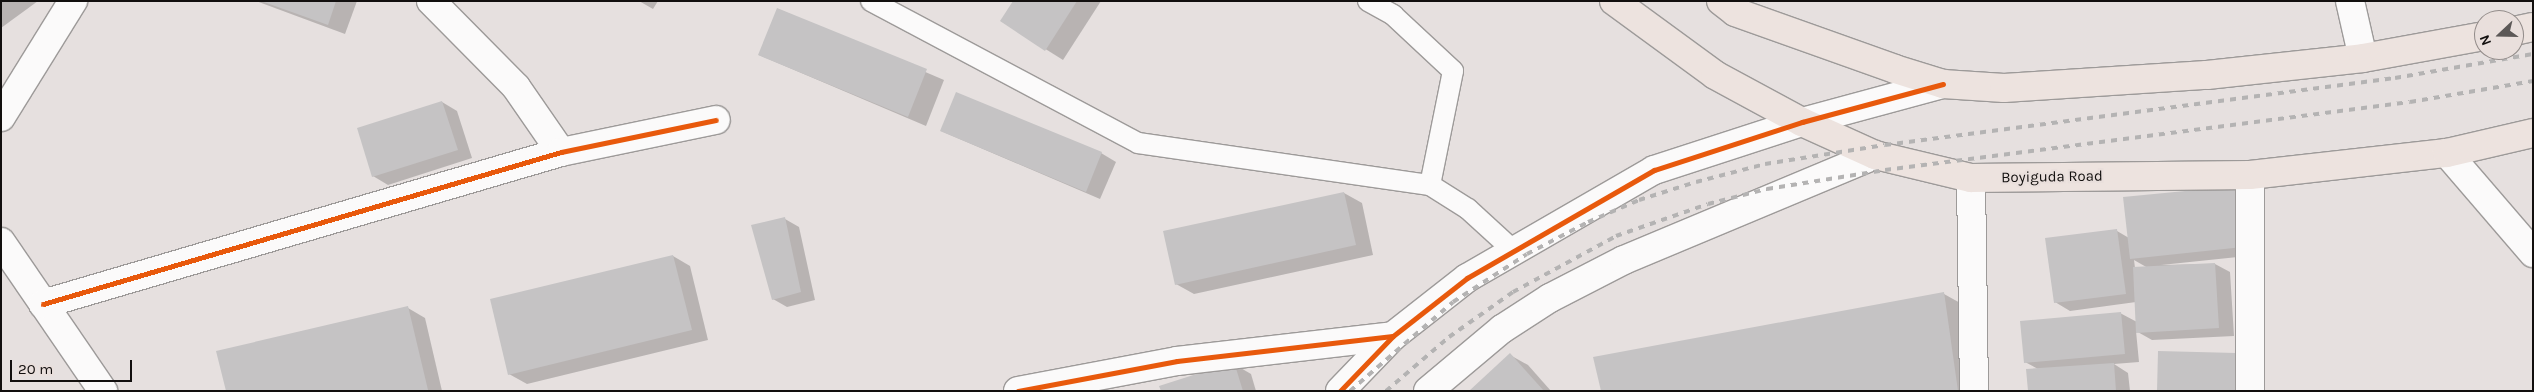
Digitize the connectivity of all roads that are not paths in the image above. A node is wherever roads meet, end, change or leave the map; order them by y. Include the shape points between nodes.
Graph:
1 (73, 1) edge
2 (430, 1) edge
3 (871, 1) edge
4 (1368, 1) edge
5 (1614, 1) edge
6 (1721, 1) edge
7 (2350, 1) edge
8 (2474, 38) edge
9 (2363, 58) junction
10 (1943, 84) junction
11 (1, 117) edge
12 (716, 120) dead end
13 (1802, 122) junction
14 (2533, 133) edge
15 (561, 152) junction
16 (2448, 153) junction
17 (1875, 155) junction
18 (2250, 175) junction
19 (1971, 178) junction
20 (1430, 185) junction
21 (1, 242) edge
22 (1514, 251) junction
23 (2533, 253) edge
24 (43, 304) junction
25 (1393, 336) junction
26 (103, 391) edge
27 (1018, 391) edge
28 (1340, 391) edge
29 (1428, 391) edge
30 (1974, 391) edge
31 (2250, 391) edge

1 - 11 street
2 - 15 street via 516,87
3 - 20 lane via 1138,143
4 - 20 lane via 1393,15 1454,71
5 - 13 main road, Boyiguda Road via 1715,74
6 - 10 main road via 1736,12
7 - 9 street
8 - 9 main road
9 - 10 main road via 2207,75 2013,87
10 - 13 street
12 - 15 street
13 - 17 main road, Boyiguda Road
13 - 22 street via 1654,170
14 - 16 main road, Boyiguda Road
15 - 24 street
16 - 18 main road, Boyiguda Road
16 - 23 street
17 - 19 main road, Boyiguda Road
17 - 29 street via 1624,260 1550,298 1502,329
18 - 19 main road, Boyiguda Road
18 - 31 street
19 - 30 street
20 - 22 lane via 1468,209
21 - 24 street
22 - 25 street via 1467,278
24 - 26 street
25 - 27 street via 1177,361
25 - 28 street

